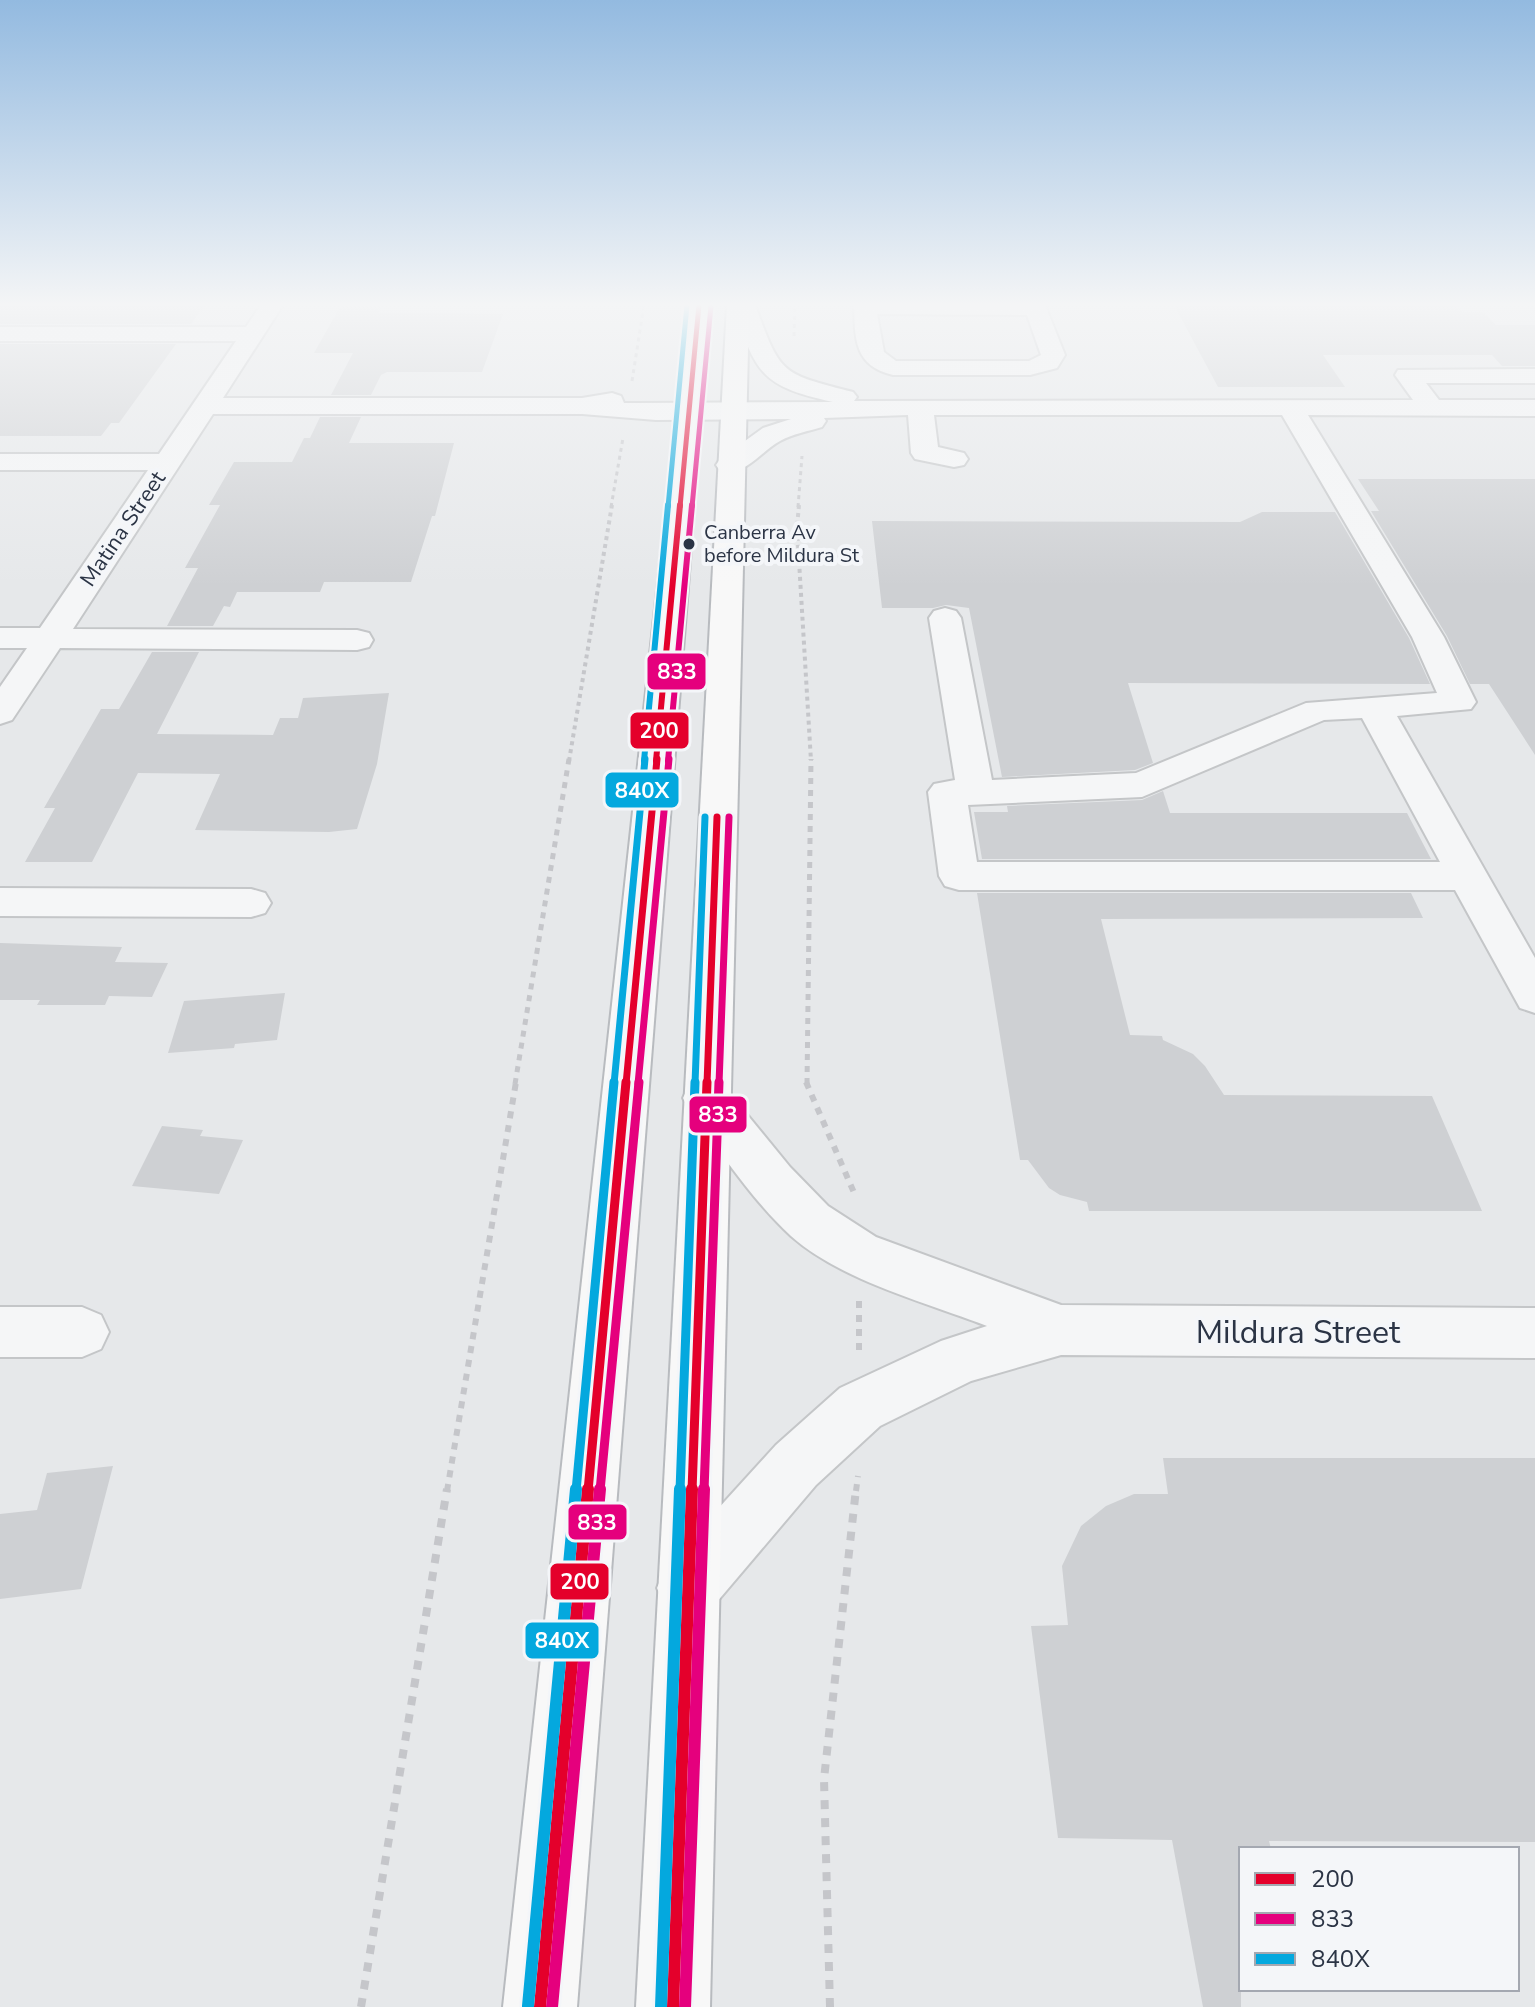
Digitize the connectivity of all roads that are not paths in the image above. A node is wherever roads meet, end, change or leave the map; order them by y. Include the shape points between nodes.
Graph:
1 (209, 399) edge
2 (710, 399) edge
3 (713, 399) edge
4 (856, 399) edge
5 (1046, 399) edge
6 (1425, 399) edge
7 (204, 406) junction
8 (711, 406) junction
9 (890, 407) junction
10 (920, 407) junction
11 (1050, 407) junction
12 (1290, 407) junction
13 (1431, 407) junction
14 (1535, 408) edge
15 (954, 459) dead end
16 (0, 462) edge
17 (168, 462) junction
18 (730, 465) junction
19 (945, 618) dead end
20 (0, 638) edge
21 (49, 638) junction
22 (357, 640) dead end
23 (1374, 707) junction
24 (0, 713) edge
25 (976, 793) junction
26 (1467, 876) junction
27 (0, 902) edge
28 (251, 903) dead end
29 (1535, 997) edge
30 (706, 1098) junction
31 (1061, 1330) junction
32 (0, 1332) edge
33 (82, 1332) dead end
34 (1535, 1333) edge
35 (688, 1588) junction
36 (540, 2007) edge
37 (673, 2007) edge

1 - 7 street, Matina Street
2 - 8 highway
3 - 8 highway
4 - 9 street
5 - 11 street
6 - 13 street
7 - 8 street
7 - 17 street, Matina Street
8 - 9 street via 829,412
8 - 18 highway
8 - 36 highway
9 - 10 street
9 - 18 street via 802,423 772,434
10 - 11 street
10 - 15 street via 925,453
11 - 12 street via 1203,418
12 - 13 street
12 - 23 street via 1428,637 1459,702
13 - 14 street
16 - 17 street
17 - 21 street, Matina Street
18 - 30 highway
19 - 25 street
20 - 21 street
21 - 22 street
21 - 24 street, Matina Street
23 - 25 street via 1318,710 1142,785
23 - 26 street
25 - 26 street via 947,792 959,876
26 - 29 street
27 - 28 street
30 - 31 street, Mildura Street via 801,1211 858,1253
30 - 35 highway
31 - 34 street, Mildura Street
31 - 35 street, Mildura Street via 960,1359 860,1407 796,1465
32 - 33 street
35 - 37 highway

